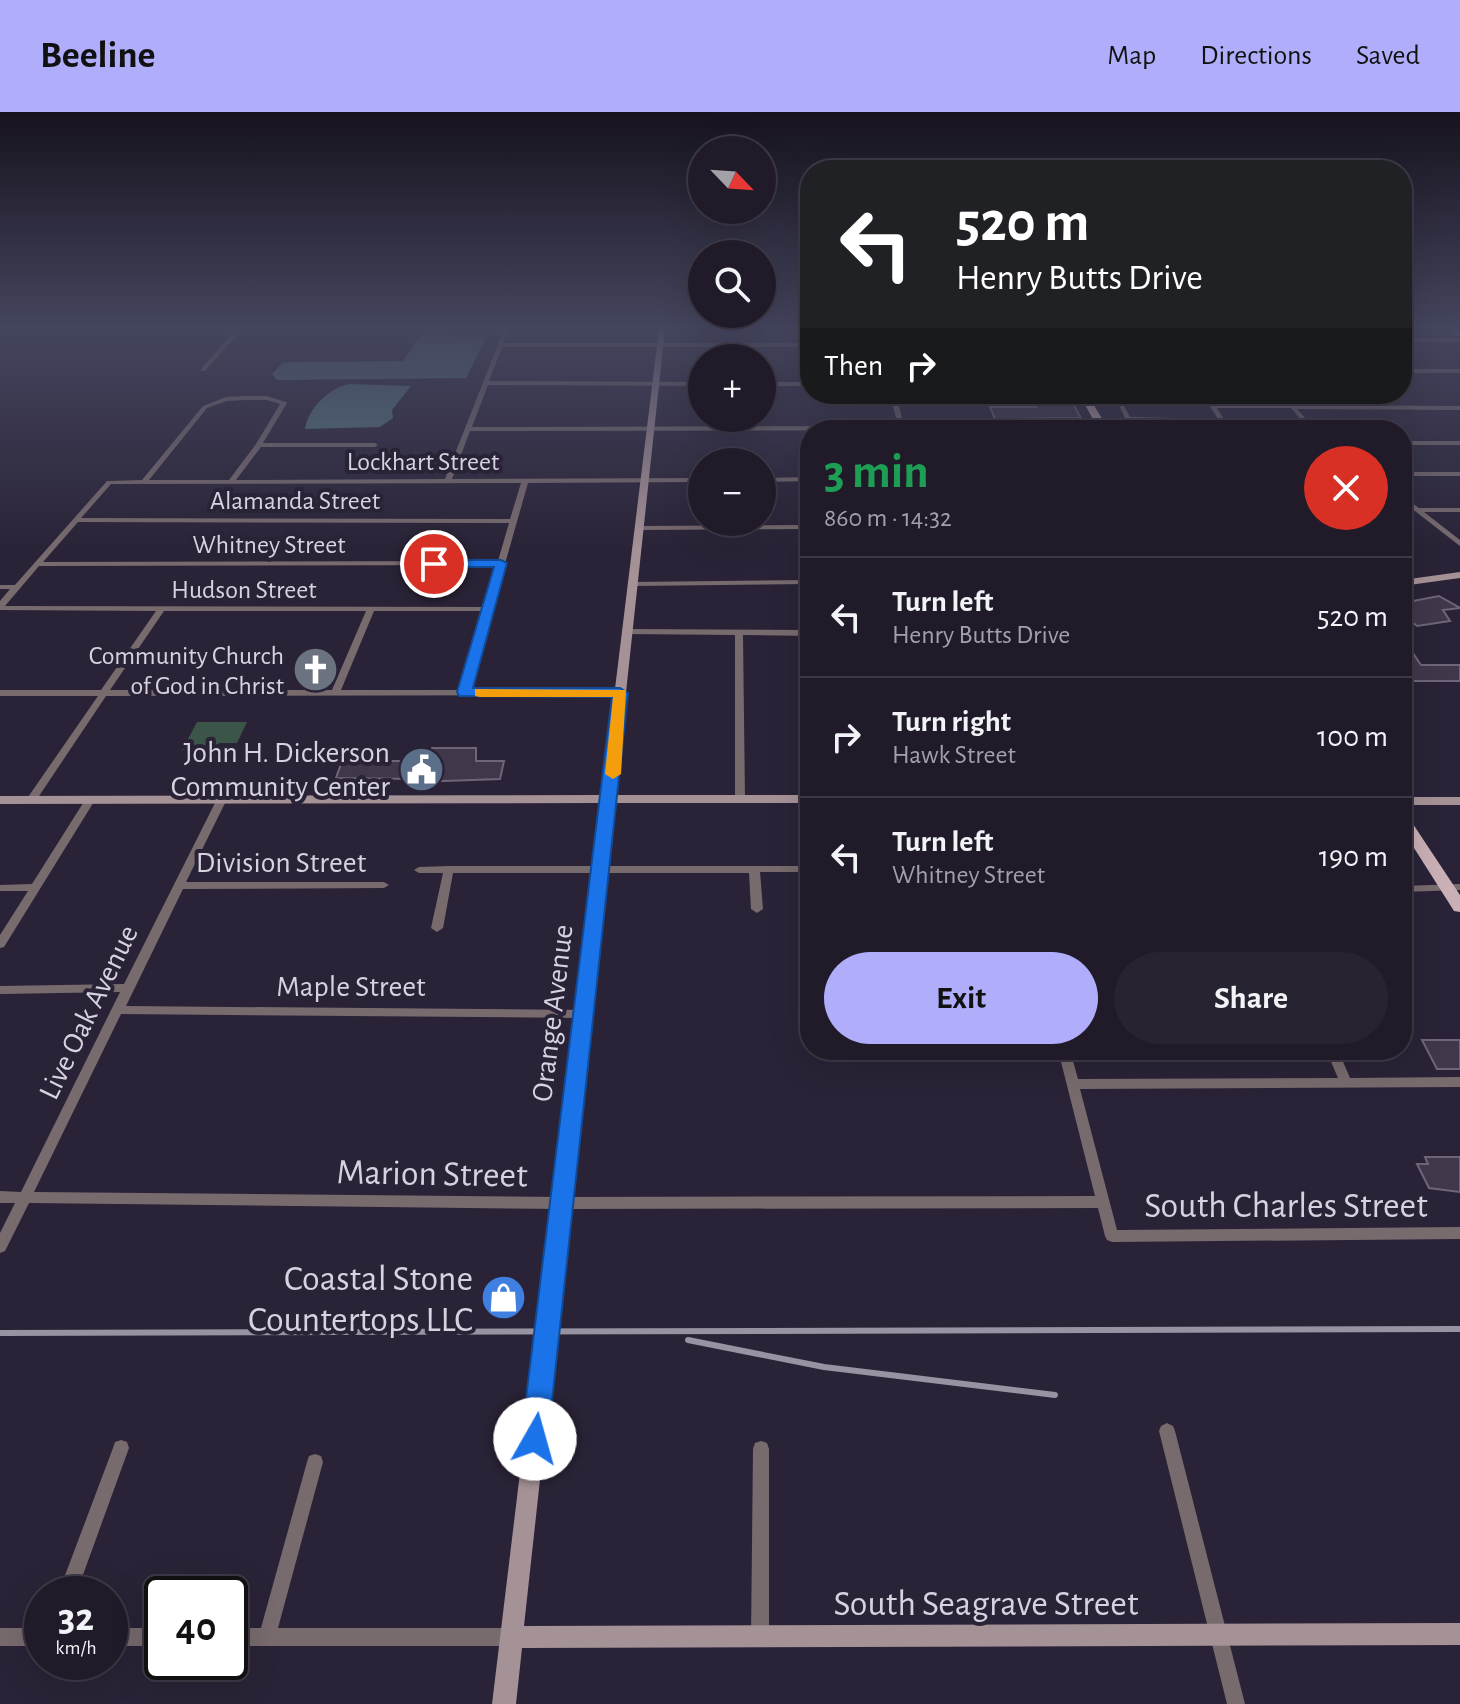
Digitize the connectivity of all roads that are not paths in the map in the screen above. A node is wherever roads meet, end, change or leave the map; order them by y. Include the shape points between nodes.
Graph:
1 (215, 403) edge
2 (284, 403) edge
3 (478, 403) edge
4 (654, 403) edge
5 (1120, 404) edge
6 (1214, 406) joint
7 (1291, 406) junction
8 (1460, 408) edge
9 (1175, 420) edge
10 (1221, 420) edge
11 (1304, 420) edge
12 (651, 428) junction
13 (468, 429) junction
14 (800, 429) edge
15 (1412, 443) edge
16 (1460, 443) edge
17 (259, 445) junction
18 (375, 445) dead end
19 (1412, 474) edge
20 (1460, 474) edge
21 (800, 479) edge
22 (145, 480) junction
23 (448, 480) junction
24 (645, 480) junction
25 (688, 480) edge
26 (776, 480) edge
27 (231, 481) junction
28 (525, 481) junction
29 (1412, 506) edge
30 (1418, 510) junction
31 (1460, 510) edge
32 (76, 520) junction
33 (513, 521) junction
34 (800, 527) edge
35 (640, 528) junction
36 (1460, 544) edge
37 (501, 563) junction
38 (37, 564) junction
39 (1460, 575) edge
40 (800, 582) edge
41 (1412, 582) edge
42 (633, 584) junction
43 (0, 587) edge
44 (17, 587) junction
45 (0, 607) edge
46 (161, 609) junction
47 (371, 609) junction
48 (487, 609) junction
49 (628, 632) junction
50 (739, 633) junction
51 (800, 633) edge
52 (336, 692) junction
53 (464, 692) junction
54 (0, 693) edge
55 (104, 693) junction
56 (620, 693) junction
57 (222, 799) junction
58 (800, 799) edge
59 (0, 800) edge
60 (31, 800) junction
61 (90, 800) junction
62 (740, 800) junction
63 (1412, 801) edge
64 (1460, 801) edge
65 (610, 802) junction
66 (1412, 831) edge
67 (449, 869) junction
68 (600, 869) junction
69 (754, 869) junction
70 (800, 869) edge
71 (419, 870) dead end
72 (384, 885) dead end
73 (179, 886) junction
74 (35, 887) junction
75 (1454, 887) edge
76 (0, 888) edge
77 (1412, 889) edge
78 (1460, 907) edge
79 (757, 909) dead end
80 (437, 928) dead end
81 (0, 944) edge
82 (129, 988) junction
83 (0, 990) edge
84 (118, 1010) junction
85 (584, 1014) junction
86 (1067, 1060) edge
87 (1336, 1060) edge
88 (1346, 1082) junction
89 (1460, 1082) edge
90 (1073, 1084) junction
91 (0, 1197) edge
92 (24, 1198) junction
93 (1103, 1202) junction
94 (562, 1203) junction
95 (1460, 1233) edge
96 (0, 1247) edge
97 (1167, 1431) dead end
98 (121, 1448) dead end
99 (761, 1449) dead end
100 (315, 1462) dead end
101 (74, 1576) edge
102 (1460, 1634) edge
103 (1219, 1635) junction
104 (0, 1637) edge
105 (24, 1637) edge
106 (248, 1637) edge
107 (267, 1637) junction
108 (512, 1637) junction
109 (760, 1637) junction
110 (504, 1704) edge
111 (1236, 1704) edge

1 - 22 street via 205,407
2 - 17 street
3 - 13 street
4 - 12 street, Orange Avenue
5 - 9 street via 1128,419
6 - 7 street
6 - 10 street
7 - 8 street
7 - 11 street
12 - 13 street
12 - 14 street
12 - 24 street, Orange Avenue
13 - 23 street
15 - 16 street
17 - 18 street
17 - 27 street
19 - 20 street
21 - 26 street
22 - 27 street, Lockhart Street
22 - 32 street, Lockhart Street via 109,482
23 - 27 street, Lockhart Street
23 - 28 street, Lockhart Street
24 - 25 street, Lockhart Street
24 - 28 street, Lockhart Street
24 - 35 street, Orange Avenue
28 - 33 street
29 - 30 street
30 - 31 street
30 - 36 street
32 - 33 street, Alamanda Street
32 - 38 street
33 - 37 street
34 - 35 street
35 - 42 street, Orange Avenue
37 - 38 street, Whitney Street
37 - 48 street
38 - 44 street
39 - 41 street
40 - 42 street
42 - 49 street, Orange Avenue
43 - 44 street
44 - 45 street
45 - 46 street, Hudson Street
46 - 47 street, Hudson Street
46 - 55 street
47 - 48 street, Hudson Street
47 - 52 street
48 - 53 street
49 - 50 street
49 - 56 street, Orange Avenue
50 - 51 street
50 - 62 street
52 - 53 street
52 - 55 street
53 - 56 street
54 - 55 street
55 - 60 street
56 - 65 street, Orange Avenue
57 - 61 street
57 - 65 street
57 - 73 street, Live Oak Avenue
58 - 62 street
59 - 60 street
60 - 61 street
61 - 74 street
62 - 65 street
63 - 64 street
65 - 68 street, Orange Avenue
66 - 75 main road
67 - 68 street
67 - 71 street
67 - 80 street
68 - 69 street
68 - 85 street, Orange Avenue
69 - 70 street
69 - 79 street
72 - 73 street, Division Street
73 - 82 street, Live Oak Avenue
74 - 76 street
74 - 81 street
75 - 77 street
75 - 78 main road
82 - 83 street
82 - 84 street, Live Oak Avenue
84 - 85 street, Maple Street
84 - 92 street, Live Oak Avenue
85 - 94 street, Orange Avenue
86 - 90 street
87 - 88 street
88 - 89 street
88 - 90 street
90 - 93 street
91 - 92 street, Marion Street
92 - 94 street, Marion Street
92 - 96 street, Live Oak Avenue
93 - 94 street, Marion Street
93 - 95 street, South Charles Street via 1112,1236
94 - 108 street, Orange Avenue
97 - 103 street
98 - 101 street
99 - 109 street
100 - 107 street
102 - 103 street, South Seagrave Street
103 - 109 street, South Seagrave Street
103 - 111 street
104 - 105 street
106 - 107 street
107 - 108 street
108 - 109 street, South Seagrave Street
108 - 110 street, Orange Avenue

